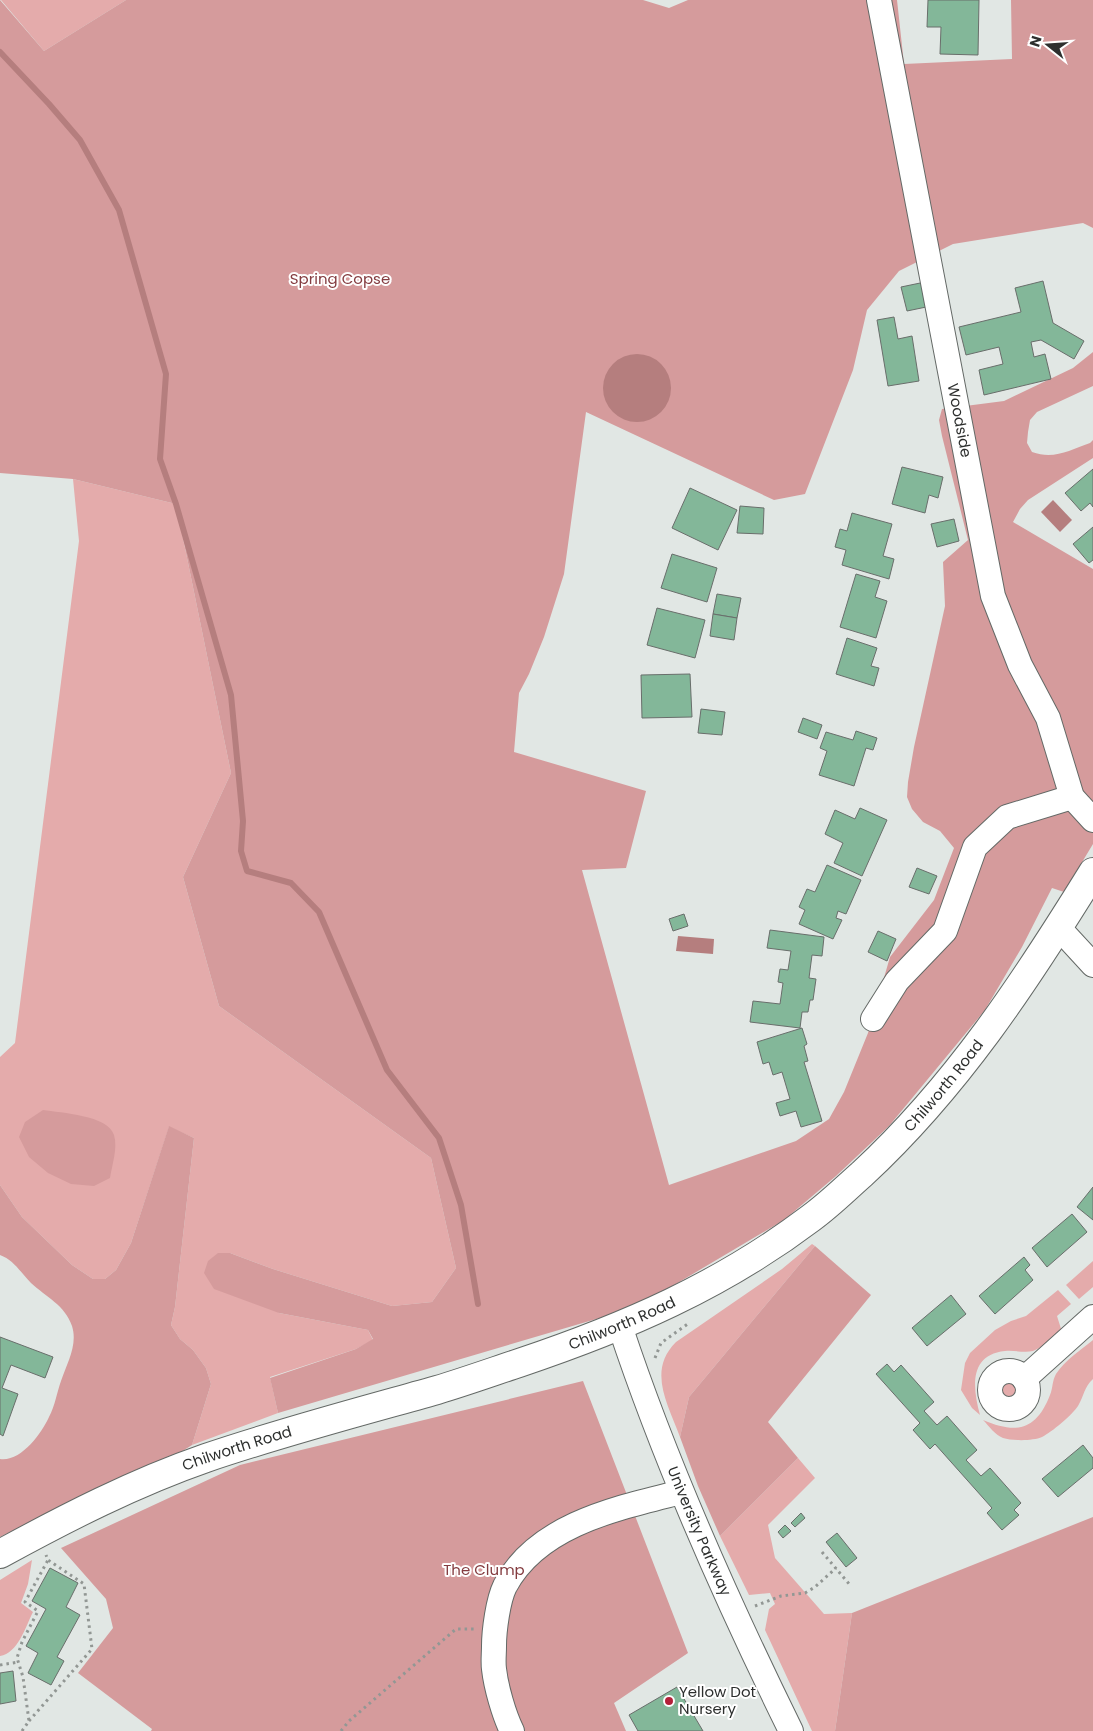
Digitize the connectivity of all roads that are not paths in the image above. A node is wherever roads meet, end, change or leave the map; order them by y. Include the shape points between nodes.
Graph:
1 (879, 0) edge
2 (1072, 797) junction
3 (1093, 820) edge
4 (1093, 872) edge
5 (1059, 928) junction
6 (1093, 965) edge
7 (872, 1019) dead end
8 (1093, 1317) edge
9 (620, 1326) junction
10 (1024, 1379) dead end
11 (681, 1492) junction
12 (0, 1554) edge
13 (512, 1731) edge
14 (791, 1731) edge

1 - 2 street, Woodside via 993,596 1020,665 1048,718
2 - 3 street, Woodside
2 - 7 street via 1007,817 975,847 945,931 897,981
4 - 5 main road, Chilworth Road
5 - 6 street
5 - 9 main road, Chilworth Road via 975,1050 910,1126 846,1189 737,1269
8 - 10 street
9 - 11 street, University Parkway
9 - 12 main road, Chilworth Road via 440,1389 301,1427 168,1472 115,1495
11 - 13 street via 591,1518 549,1539 515,1570 504,1588 494,1630 494,1669
11 - 14 street, University Parkway

